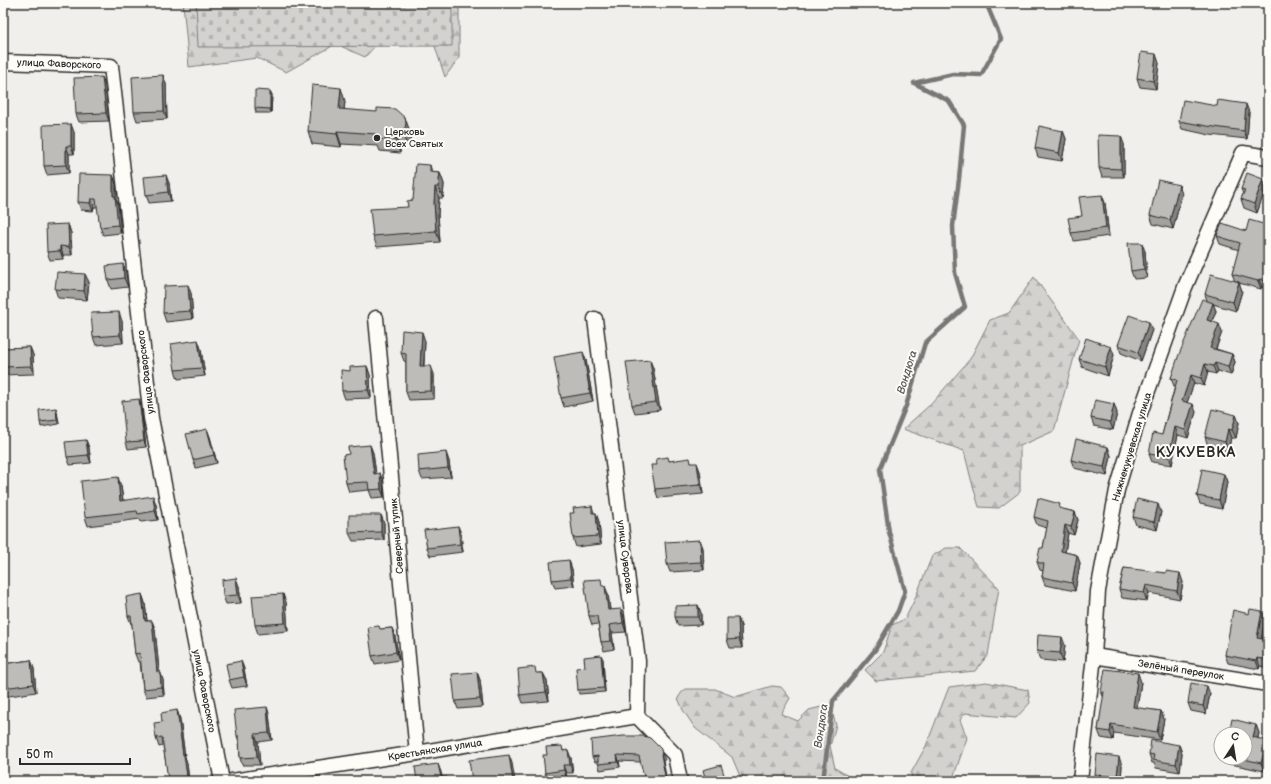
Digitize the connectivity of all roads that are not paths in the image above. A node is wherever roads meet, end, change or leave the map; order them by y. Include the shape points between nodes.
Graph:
1 (3, 62) edge
2 (1268, 156) edge
3 (376, 318) dead end
4 (595, 319) dead end
5 (1094, 656) junction
6 (1268, 684) edge
7 (637, 716) junction
8 (417, 753) junction
9 (222, 781) edge
10 (232, 781) edge
11 (680, 781) edge
12 (1080, 781) edge

1 - 9 street, улица Фаворского via 110,66 151,418
2 - 5 street, Нижнекукуевская улица via 1243,153 1185,287 1140,413 1117,490 1098,591
3 - 8 street, Северный тупик
4 - 7 street, улица Суворова via 638,661
5 - 6 street, Зелёный переулок
5 - 12 street, Нижнекукуевская улица
7 - 8 street, Крестьянская улица
7 - 11 street via 675,755
8 - 10 street, Крестьянская улица

